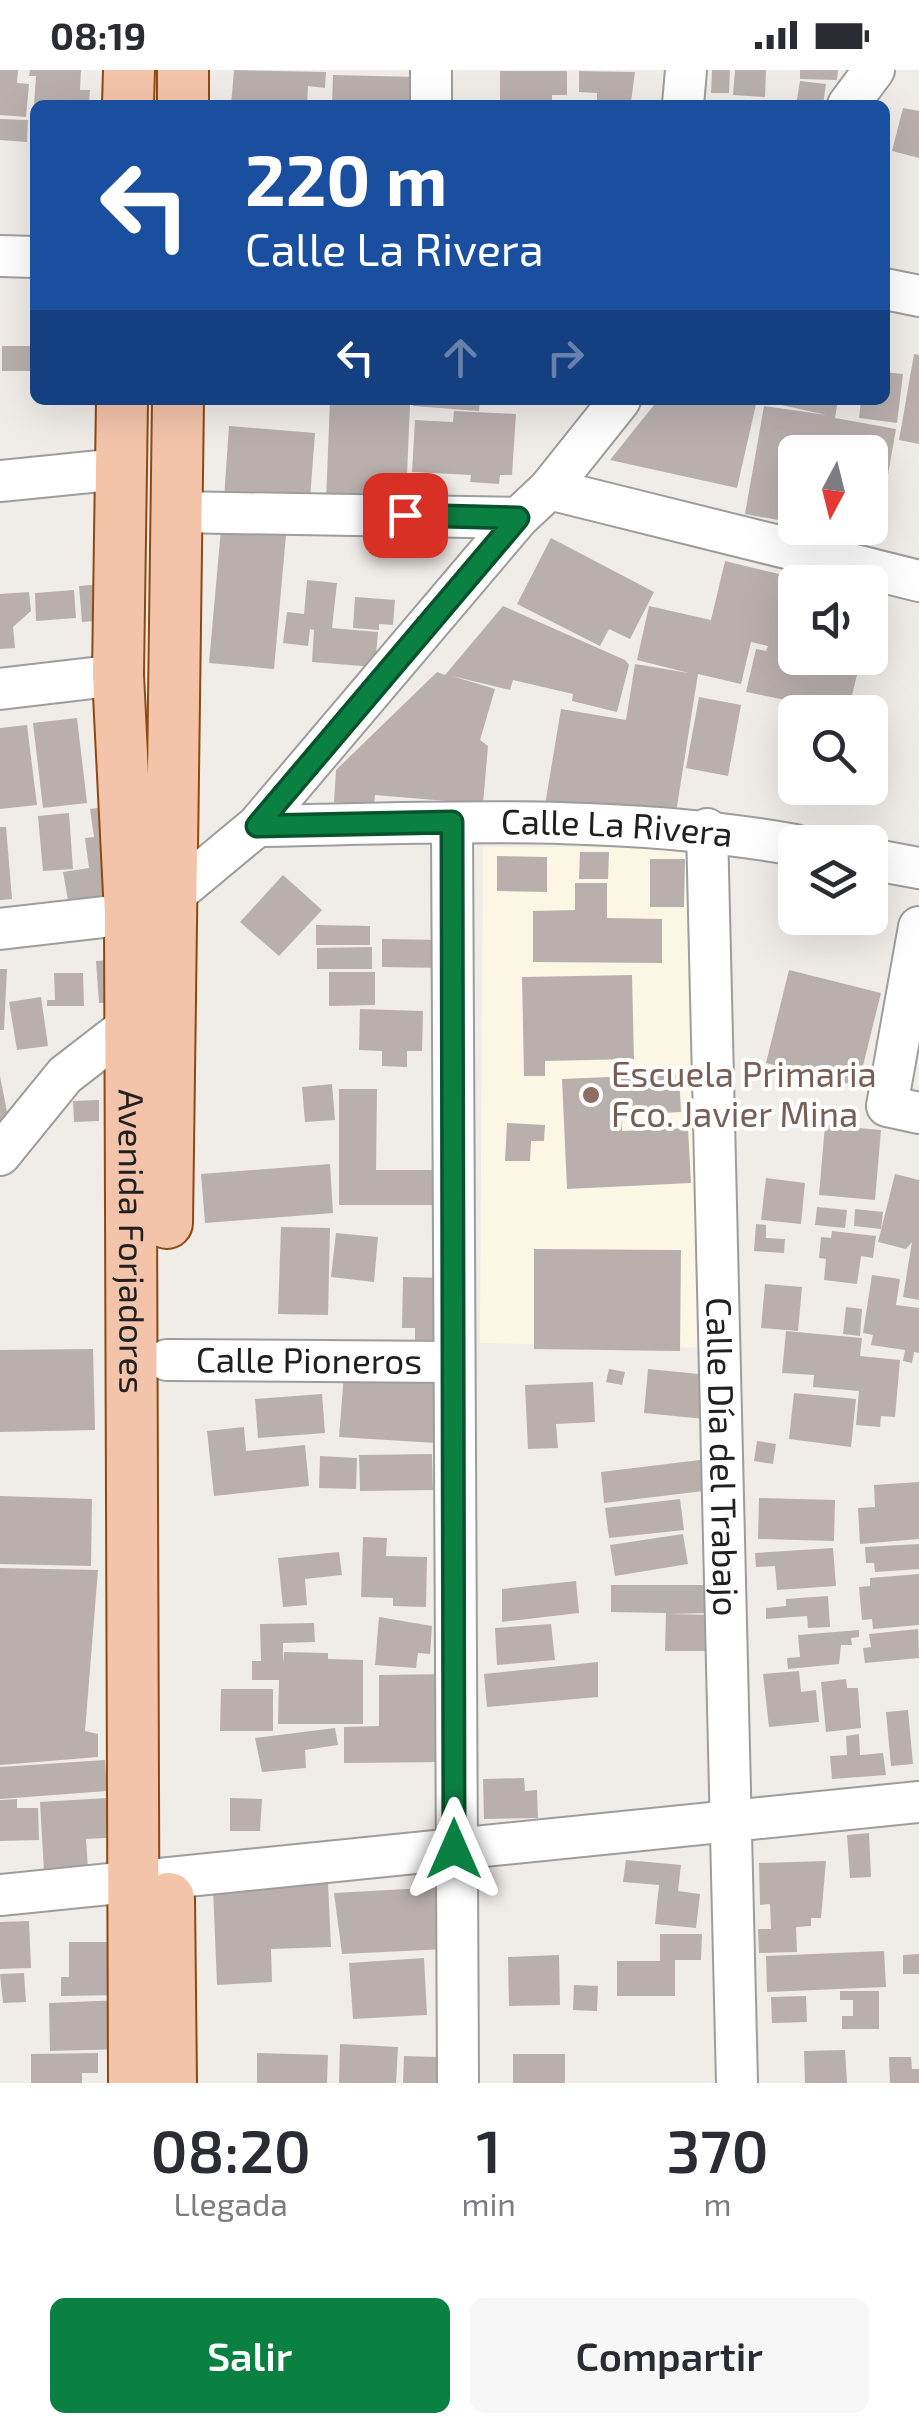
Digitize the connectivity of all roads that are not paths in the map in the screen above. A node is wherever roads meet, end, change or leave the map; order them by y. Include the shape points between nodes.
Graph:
1 (129, 70) edge
2 (183, 70) edge
3 (432, 70) edge
4 (686, 70) edge
5 (874, 70) edge
6 (128, 100) edge
7 (183, 100) edge
8 (431, 100) edge
9 (683, 100) edge
10 (852, 100) edge
11 (0, 256) edge
12 (30, 256) edge
13 (890, 291) edge
14 (919, 296) edge
15 (122, 405) edge
16 (178, 405) edge
17 (616, 405) edge
18 (120, 468) junction
19 (0, 482) edge
20 (549, 489) junction
21 (176, 512) junction
22 (518, 518) junction
23 (919, 581) edge
24 (118, 675) junction
25 (0, 689) edge
26 (452, 822) junction
27 (257, 826) junction
28 (707, 829) junction
29 (778, 843) edge
30 (888, 862) edge
31 (919, 868) edge
32 (149, 907) junction
33 (919, 928) edge
34 (0, 929) edge
35 (132, 1024) junction
36 (903, 1109) edge
37 (0, 1155) edge
38 (166, 1360) junction
39 (454, 1362) junction
40 (919, 1802) edge
41 (734, 1820) junction
42 (454, 1849) junction
43 (152, 1879) junction
44 (0, 1894) edge
45 (134, 2083) edge
46 (171, 2083) edge
47 (458, 2083) edge
48 (737, 2083) edge

1 - 6 main road
2 - 7 main road
3 - 8 street
4 - 9 street
5 - 10 street
11 - 12 street
13 - 14 street
15 - 18 main road, Avenida Forjadores
16 - 21 main road, Avenida Forjadores
17 - 20 street
18 - 19 street
18 - 24 main road, Avenida Forjadores
20 - 22 street
20 - 23 street
21 - 22 street
21 - 32 main road, Avenida Forjadores
22 - 27 street
24 - 25 street
24 - 32 main road, Avenida Forjadores
26 - 27 street, Calle La Rivera
26 - 28 street, Calle La Rivera
26 - 39 street
27 - 32 street
28 - 29 street, Calle La Rivera
28 - 41 street, Calle Día del Trabajo
30 - 31 street
32 - 34 street
32 - 35 main road, Avenida Forjadores
32 - 38 main road, Avenida Forjadores
33 - 36 street
35 - 37 street via 55,1085
35 - 43 main road, Avenida Forjadores
38 - 39 street, Calle Pioneros
38 - 43 main road, Avenida Forjadores
39 - 42 street
40 - 41 street
41 - 42 street
41 - 48 street, Calle Día del Trabajo
42 - 43 street
42 - 47 street
43 - 44 street
43 - 45 main road, Avenida Forjadores
43 - 46 main road, Avenida Forjadores

